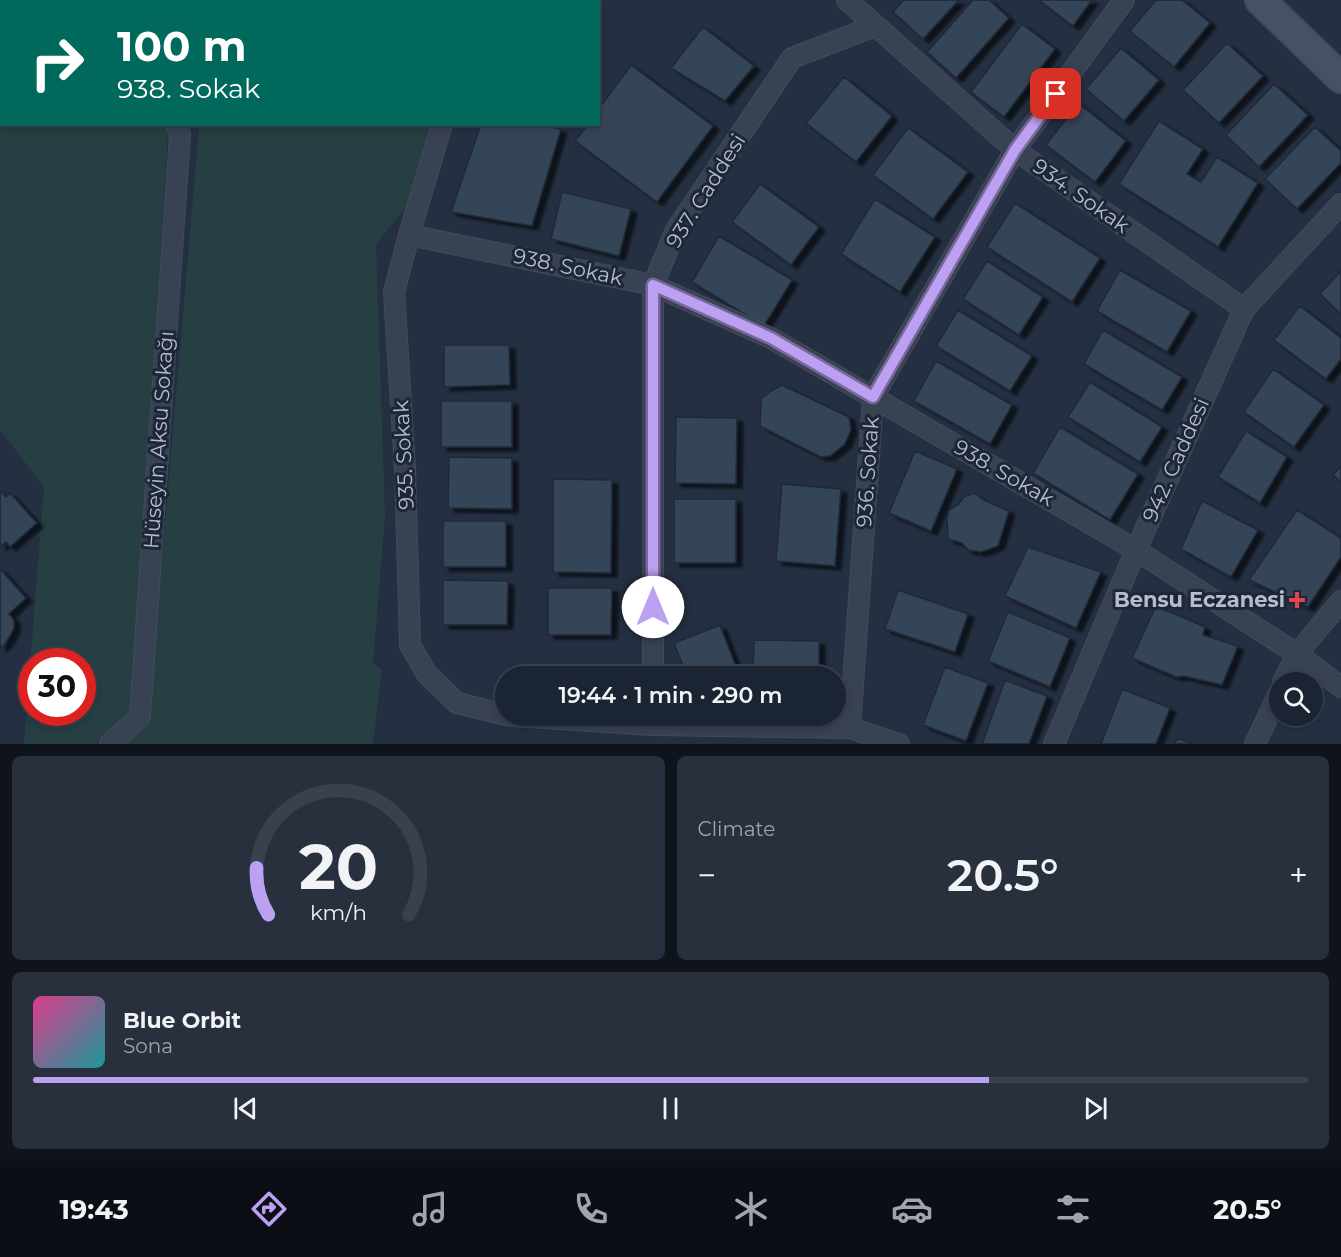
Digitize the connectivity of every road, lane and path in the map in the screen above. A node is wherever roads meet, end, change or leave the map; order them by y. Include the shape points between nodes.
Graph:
1 (847, 0) edge
2 (1124, 0) edge
3 (1260, 0) edge
4 (875, 26) junction
5 (1341, 78) edge
6 (177, 126) edge
7 (441, 126) edge
8 (1015, 150) junction
9 (1341, 204) edge
10 (409, 235) junction
11 (653, 285) junction
12 (1244, 309) junction
13 (873, 397) junction
14 (1136, 550) junction
15 (1341, 601) edge
16 (1297, 654) junction
17 (653, 666) edge
18 (1288, 672) edge
19 (1341, 687) edge
20 (495, 712) edge
21 (1269, 714) edge
22 (630, 726) edge
23 (653, 728) edge
24 (850, 728) junction
25 (110, 744) edge
26 (899, 744) edge
27 (1054, 744) edge
28 (1255, 744) edge

1 - 4 street, 934. Sokak
2 - 8 street, 936. Sokak
3 - 5 main road
4 - 8 street, 934. Sokak
4 - 11 street, 937. Caddesi via 792,58 676,230
6 - 25 street, Hüseyin Aksu Sokağı via 180,134 140,717
7 - 10 street
8 - 12 street, 934. Sokak
8 - 13 street, 936. Sokak
9 - 12 street, 942. Caddesi
10 - 11 street, 938. Sokak
10 - 20 street, 935. Sokak via 394,292 405,468 410,645 427,674 457,703
11 - 13 street, 938. Sokak via 771,338
11 - 17 street, 937. Caddesi
12 - 14 street, 942. Caddesi
13 - 14 street, 938. Sokak
13 - 24 street, 936. Sokak
14 - 16 street, 938. Sokak
14 - 27 street, 942. Caddesi
15 - 16 street
16 - 18 street
16 - 19 street, 938. Sokak
21 - 28 street
22 - 23 street
23 - 24 street
24 - 26 street

